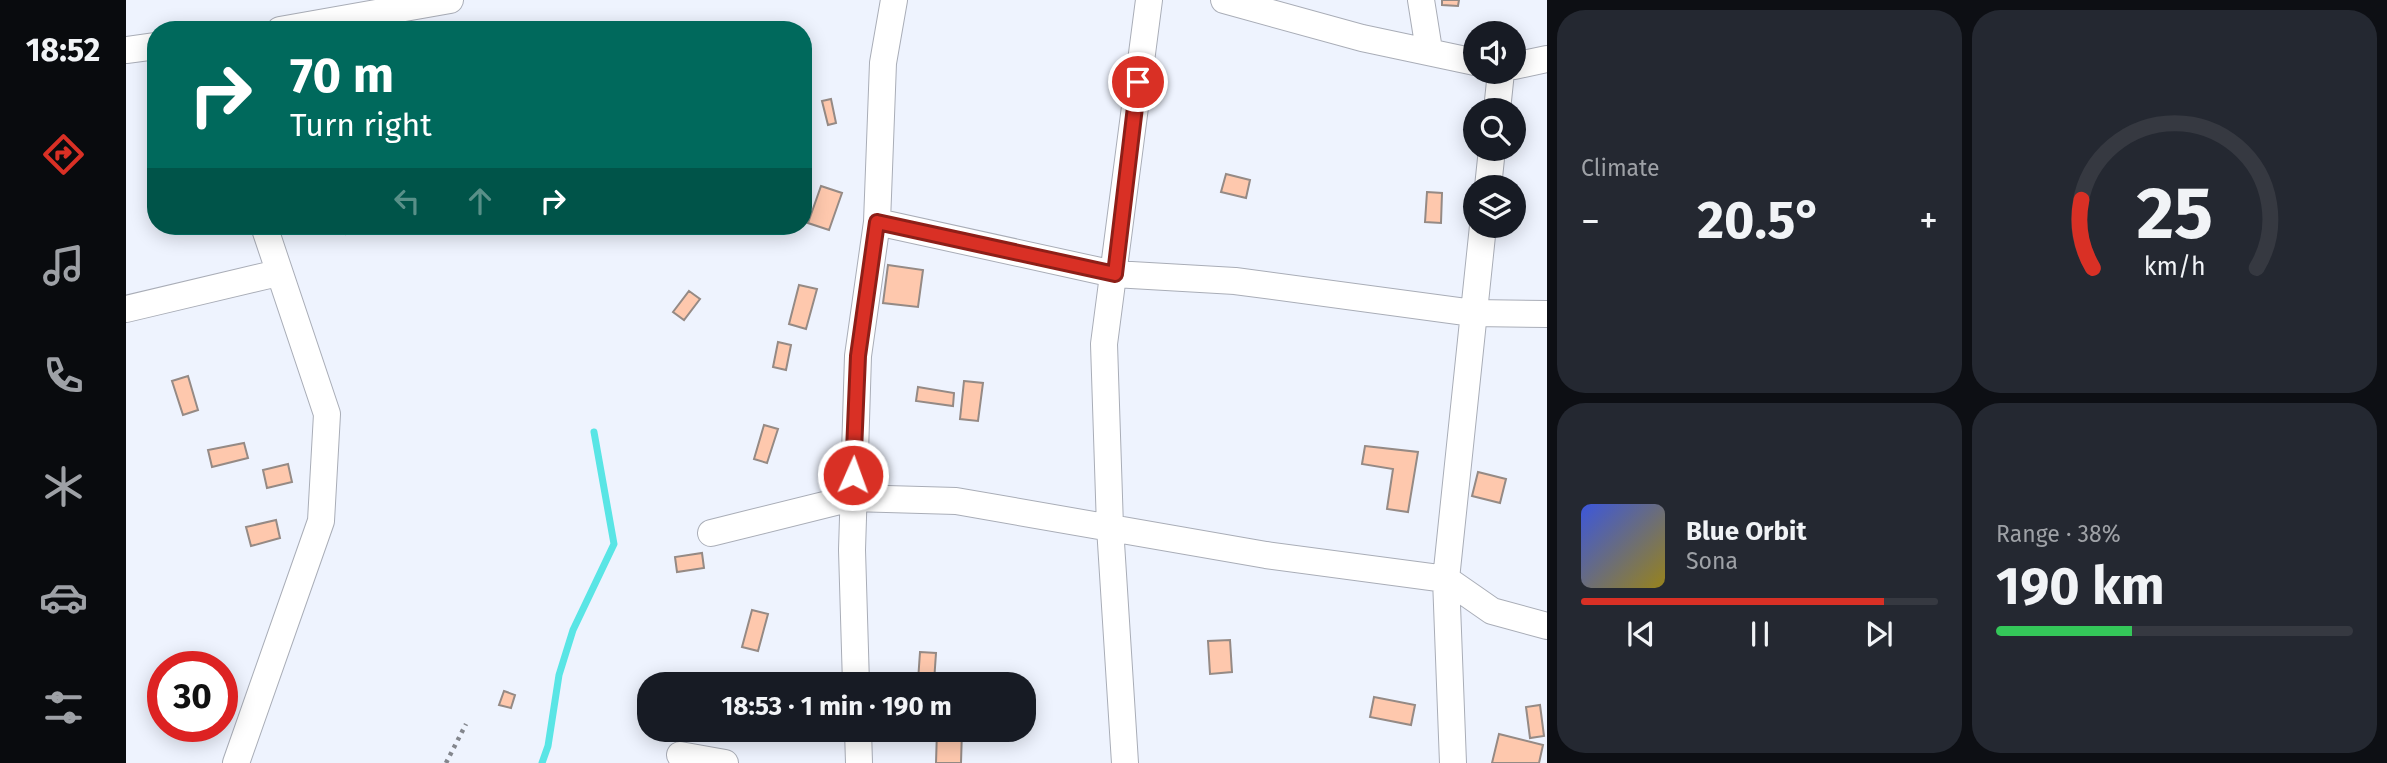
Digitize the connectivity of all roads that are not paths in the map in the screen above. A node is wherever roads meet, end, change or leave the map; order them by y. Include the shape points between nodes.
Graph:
1 (450, 0) edge
2 (894, 0) edge
3 (1149, 0) edge
4 (1224, 0) edge
5 (1421, 0) edge
6 (331, 21) edge
7 (147, 48) edge
8 (126, 50) edge
9 (1429, 50) junction
10 (1547, 58) edge
11 (1463, 59) edge
12 (1526, 63) edge
13 (877, 222) junction
14 (267, 235) edge
15 (1482, 238) edge
16 (278, 273) junction
17 (1115, 274) junction
18 (126, 309) edge
19 (1474, 313) junction
20 (1547, 314) edge
21 (852, 498) junction
22 (1110, 527) junction
23 (711, 533) dead end
24 (1446, 579) junction
25 (1547, 626) edge
26 (856, 672) edge
27 (858, 742) edge
28 (680, 755) dead end
29 (236, 763) edge
30 (726, 763) edge
31 (859, 763) edge
32 (1125, 763) edge
33 (1453, 763) edge

1 - 6 street
2 - 13 street via 883,63
3 - 17 street
4 - 9 street via 1362,38
5 - 9 street
7 - 8 street
9 - 11 street
10 - 12 street
13 - 17 street
13 - 21 street via 858,356
14 - 16 street
15 - 19 street
16 - 18 street
16 - 29 street via 327,414 321,521
17 - 19 street via 1235,281
17 - 22 street via 1104,344
19 - 20 street
19 - 24 street
21 - 22 street via 956,501
21 - 23 street
21 - 26 street
22 - 24 street via 1266,555
22 - 32 street
24 - 25 street via 1492,611
24 - 33 street
27 - 31 street
28 - 30 street

